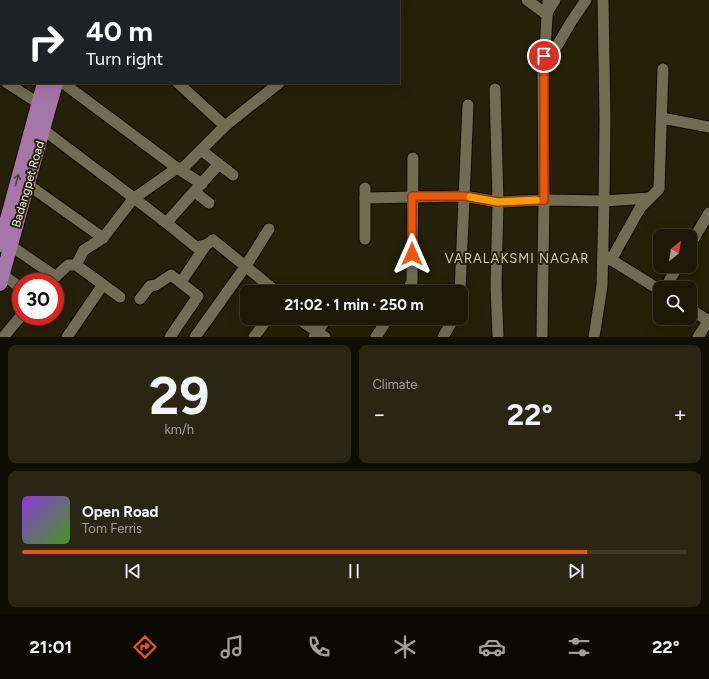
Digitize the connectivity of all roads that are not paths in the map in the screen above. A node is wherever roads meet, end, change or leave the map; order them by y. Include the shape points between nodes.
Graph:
1 (527, 0) edge
2 (548, 0) edge
3 (555, 0) edge
4 (586, 0) edge
5 (603, 0) edge
6 (546, 14) junction
7 (663, 69) dead end
8 (543, 70) junction
9 (10, 84) edge
10 (44, 84) edge
11 (56, 84) edge
12 (64, 84) edge
13 (179, 84) edge
14 (276, 84) edge
15 (495, 89) dead end
16 (38, 103) junction
17 (468, 105) dead end
18 (662, 118) junction
19 (225, 126) junction
20 (709, 127) edge
21 (44, 130) junction
22 (201, 150) junction
23 (413, 158) dead end
24 (218, 165) junction
25 (177, 168) junction
26 (233, 176) dead end
27 (27, 184) junction
28 (199, 188) junction
29 (412, 196) junction
30 (464, 196) junction
31 (650, 198) junction
32 (133, 199) junction
33 (544, 200) junction
34 (604, 201) junction
35 (498, 202) junction
36 (209, 203) dead end
37 (709, 213) edge
38 (167, 222) junction
39 (269, 229) dead end
40 (697, 233) edge
41 (103, 238) junction
42 (365, 239) dead end
43 (5, 245) edge
44 (206, 245) junction
45 (607, 257) junction
46 (76, 265) junction
47 (245, 267) junction
48 (45, 273) edge
49 (59, 273) edge
50 (1, 280) edge
51 (181, 282) junction
52 (12, 284) edge
53 (268, 285) edge
54 (410, 285) edge
55 (460, 285) edge
56 (102, 286) junction
57 (653, 286) edge
58 (120, 297) dead end
59 (140, 299) dead end
60 (697, 313) edge
61 (709, 321) edge
62 (13, 325) edge
63 (263, 325) edge
64 (307, 325) edge
65 (324, 325) edge
66 (384, 325) edge
67 (450, 325) edge
68 (5, 334) edge
69 (319, 335) edge
70 (67, 337) edge
71 (170, 337) edge
72 (195, 337) edge
73 (254, 337) edge
74 (376, 337) edge
75 (443, 337) edge
76 (498, 337) edge
77 (542, 337) edge
78 (594, 337) edge
79 (698, 337) edge

1 - 6 street
2 - 6 street
3 - 6 street
4 - 8 street
5 - 34 street
6 - 8 street
7 - 18 street
8 - 33 street
9 - 16 street
10 - 16 main road, Badangpet Road
11 - 21 main road, Badangpet Road
12 - 25 street
13 - 19 street
14 - 19 street
15 - 35 street
43 -> 16 main road, Badangpet Road
17 - 30 street
18 - 20 street
18 - 31 street via 659,189
19 - 22 street
21 - 27 main road, Badangpet Road
21 - 32 street
22 - 24 street
22 - 25 street via 183,168
23 - 29 street
24 - 26 street
24 - 28 street
25 - 28 street
25 - 32 street
27 - 41 street
27 - 43 main road, Badangpet Road
28 - 36 street
28 - 38 street
29 - 30 street
29 - 42 street via 365,193
29 - 54 street
30 - 35 street
30 - 55 street
31 - 34 street
31 - 45 street via 640,208
32 - 38 street
32 - 41 street
33 - 34 street
33 - 35 street
33 - 77 street
34 - 45 street
35 - 76 street
37 - 40 street
38 - 44 street via 196,247
39 - 47 street
41 - 46 street via 84,250
43 - 48 street
43 - 50 main road, Badangpet Road
44 - 47 street via 213,240
44 - 51 street
45 - 57 street
45 - 78 street
46 - 49 street via 68,265
46 - 56 street
47 - 53 street
47 - 72 street
50 - 52 street
51 - 59 street via 171,275 150,286
51 - 71 street via 198,296
56 - 58 street
56 - 70 street
60 - 61 street
61 - 79 street
62 - 68 street
63 - 73 street
64 - 69 street
65 - 69 street
66 - 74 street
67 - 75 street

